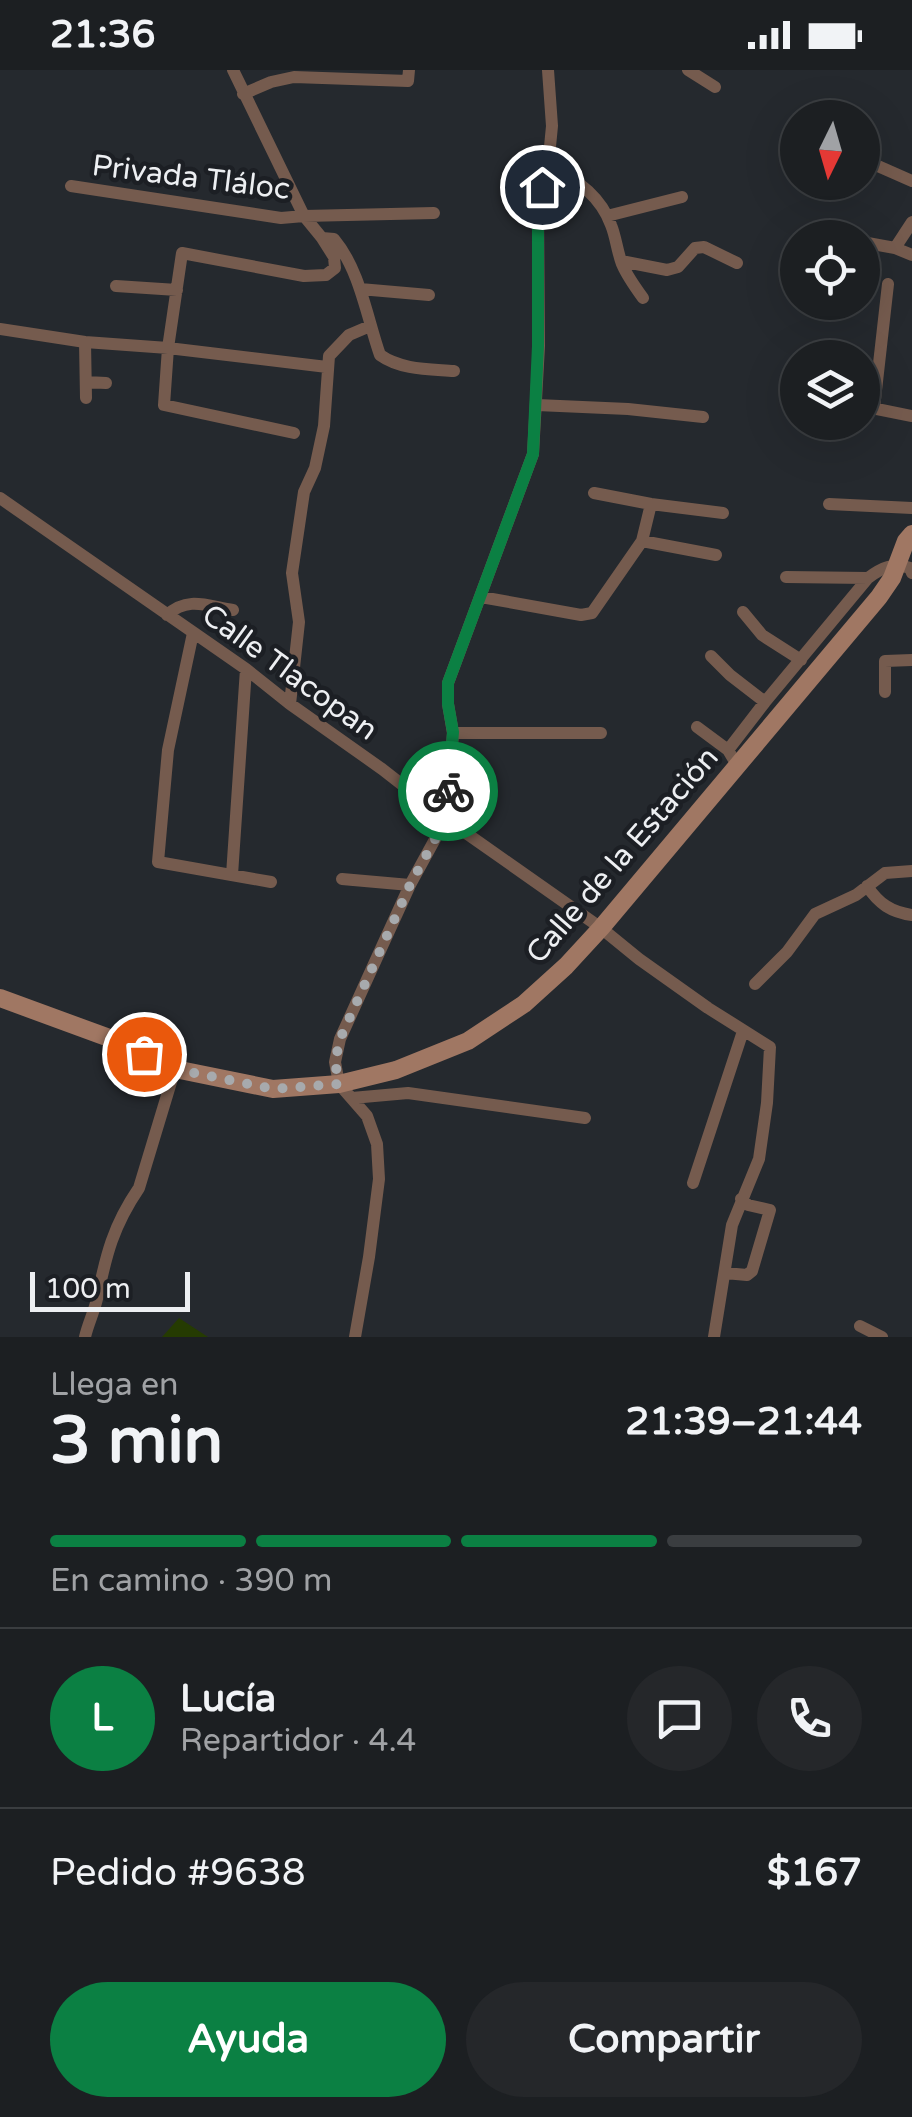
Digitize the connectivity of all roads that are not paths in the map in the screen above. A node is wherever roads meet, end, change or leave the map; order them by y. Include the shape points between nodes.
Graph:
1 (233, 70) edge
2 (409, 70) edge
3 (548, 70) edge
4 (688, 70) edge
5 (716, 87) dead end
6 (243, 94) junction
7 (548, 167) junction
8 (880, 167) edge
9 (912, 180) edge
10 (71, 186) dead end
11 (682, 197) dead end
12 (434, 214) dead end
13 (304, 216) junction
14 (607, 216) junction
15 (912, 222) edge
16 (322, 238) junction
17 (880, 245) edge
18 (895, 248) junction
19 (912, 255) edge
20 (621, 261) junction
21 (736, 263) dead end
22 (888, 284) dead end
23 (116, 286) dead end
24 (360, 289) junction
25 (177, 290) junction
26 (430, 294) dead end
27 (642, 298) dead end
28 (370, 326) junction
29 (0, 329) edge
30 (879, 340) edge
31 (86, 342) junction
32 (168, 348) junction
33 (327, 367) junction
34 (454, 371) dead end
35 (86, 382) junction
36 (106, 382) dead end
37 (86, 398) dead end
38 (537, 405) junction
39 (880, 409) edge
40 (703, 416) dead end
41 (912, 416) edge
42 (294, 433) dead end
43 (594, 494) dead end
44 (0, 498) edge
45 (651, 504) junction
46 (829, 504) dead end
47 (912, 508) edge
48 (724, 513) dead end
49 (912, 534) edge
50 (642, 541) junction
51 (716, 555) dead end
52 (905, 568) edge
53 (786, 576) dead end
54 (868, 578) junction
55 (481, 596) junction
56 (233, 610) dead end
57 (743, 612) dead end
58 (167, 615) junction
59 (194, 633) junction
60 (711, 656) dead end
61 (801, 660) junction
62 (912, 660) edge
63 (246, 669) junction
64 (885, 692) dead end
65 (765, 702) junction
66 (290, 704) junction
67 (697, 728) dead end
68 (453, 732) junction
69 (601, 732) dead end
70 (732, 758) junction
71 (446, 819) junction
72 (912, 872) edge
73 (232, 876) junction
74 (342, 879) dead end
75 (271, 882) dead end
76 (410, 885) junction
77 (867, 886) junction
78 (912, 916) edge
79 (601, 928) junction
80 (754, 984) dead end
81 (0, 998) edge
82 (743, 1032) junction
83 (175, 1069) junction
84 (346, 1091) junction
85 (584, 1118) dead end
86 (693, 1182) dead end
87 (741, 1199) junction
88 (725, 1273) junction
89 (860, 1326) dead end
90 (85, 1337) edge
91 (355, 1337) edge
92 (714, 1337) edge
93 (882, 1337) edge

1 - 6 street
2 - 6 street via 408,81 294,77
3 - 7 street
4 - 5 street
6 - 13 street
7 - 14 street via 582,184
7 - 38 street via 538,211
8 - 9 street
10 - 13 street, Privada Tláloc
11 - 14 street
12 - 13 street, Privada Tláloc
13 - 16 street
14 - 20 street
15 - 18 street
16 - 24 street via 340,246
16 - 25 street via 334,257 335,268 326,275 182,253
17 - 18 street
18 - 19 street
20 - 21 street via 667,270 704,247
20 - 27 street
22 - 30 street
23 - 25 street
24 - 26 street
24 - 28 street
25 - 32 street
28 - 33 street via 340,343
28 - 34 street via 380,355 389,361
29 - 31 street
31 - 32 street
31 - 35 street
32 - 33 street
32 - 42 street via 164,405
33 - 66 street via 324,426 304,492 292,573 299,622
35 - 36 street
35 - 37 street
38 - 40 street
38 - 55 street via 533,454
39 - 41 street
43 - 45 street
44 - 58 street, Calle Tlacopan
45 - 48 street
45 - 50 street
46 - 47 street
49 - 52 street, Calle de la Estación
50 - 51 street
50 - 55 street via 587,615
52 - 54 street via 878,570
52 - 70 street, Calle de la Estación
53 - 54 street
54 - 61 street
55 - 68 street via 448,683
56 - 58 street via 187,602
57 - 61 street
58 - 59 street, Calle Tlacopan
59 - 63 street, Calle Tlacopan
59 - 73 street via 168,750 158,862
60 - 65 street
61 - 65 street
62 - 64 street via 885,661
63 - 66 street, Calle Tlacopan
63 - 73 street
65 - 70 street
66 - 71 street, Calle Tlacopan
67 - 70 street
68 - 69 street
68 - 71 street
70 - 79 street, Calle de la Estación
71 - 76 street
71 - 79 street, Calle Tlacopan
72 - 77 street via 886,873
73 - 75 street
74 - 76 street
76 - 84 street via 340,1039 335,1062
77 - 78 street via 888,908
77 - 80 street via 816,914
79 - 82 street, Calle Tlacopan
79 - 84 street, Calle de la Estación via 524,1004 468,1041
81 - 83 street, Calle de la Estación via 112,1038
82 - 86 street
82 - 87 street, Calle Tlacopan via 770,1047 759,1160
83 - 84 street, Calle de la Estación via 273,1089
83 - 90 street via 139,1188 102,1267
84 - 85 street via 408,1093
84 - 91 street via 367,1116 379,1179
87 - 88 street
87 - 88 street via 770,1210 752,1271
88 - 92 street
89 - 93 street

